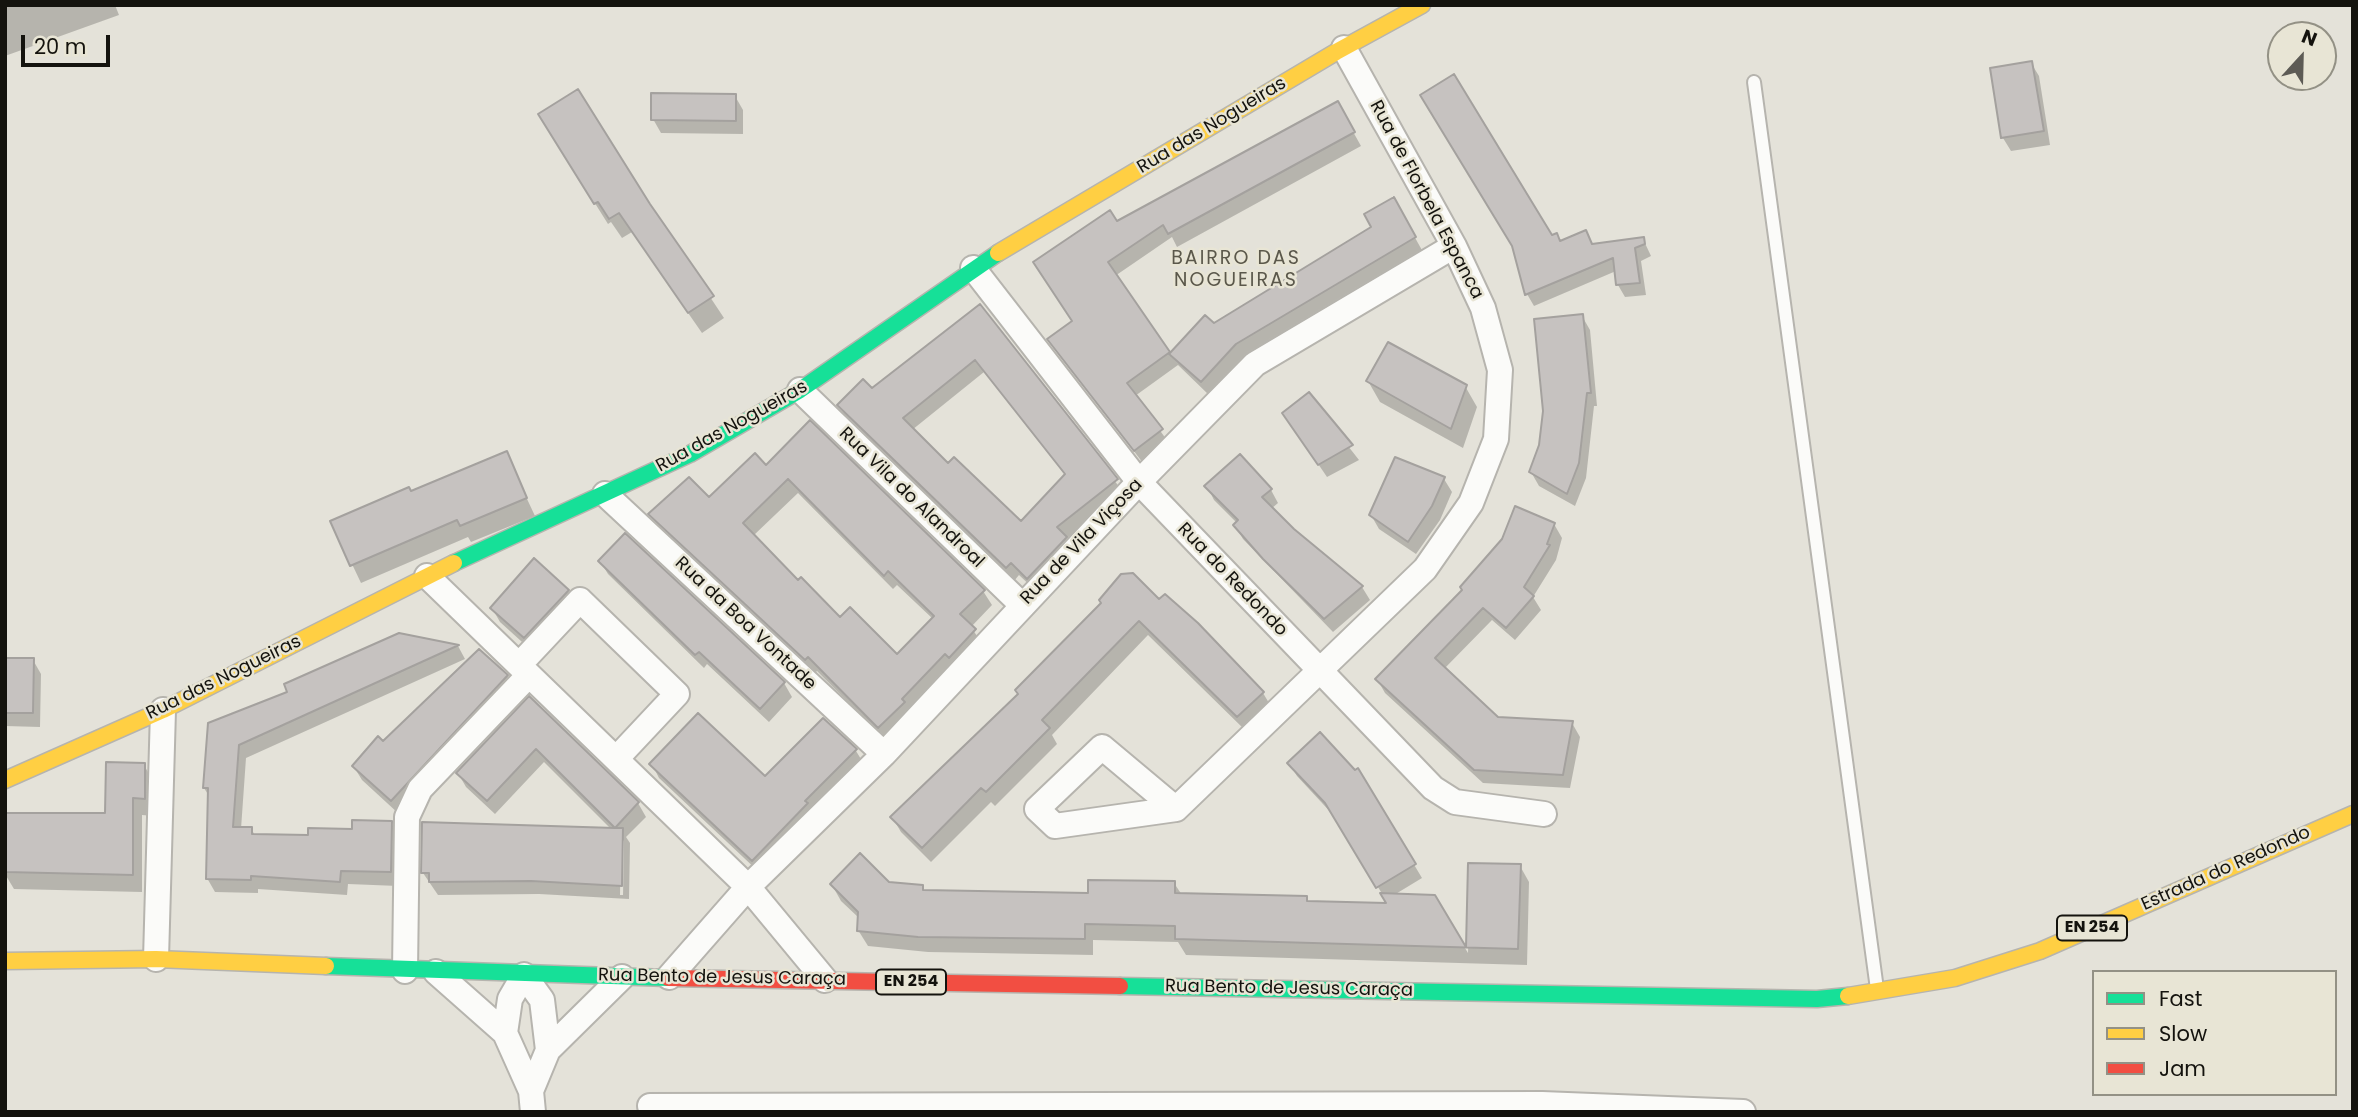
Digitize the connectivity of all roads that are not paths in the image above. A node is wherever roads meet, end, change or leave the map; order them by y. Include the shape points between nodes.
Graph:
1 (1422, 5) edge
2 (1344, 48) junction
3 (1754, 82) dead end
4 (1454, 246) junction
5 (973, 268) junction
6 (800, 390) junction
7 (1139, 482) junction
8 (606, 494) junction
9 (427, 576) junction
10 (1022, 605) junction
11 (524, 670) junction
12 (1320, 671) junction
13 (163, 710) junction
14 (884, 754) junction
15 (616, 759) junction
16 (5, 780) edge
17 (1176, 809) junction
18 (1545, 814) dead end
19 (2353, 814) edge
20 (748, 887) junction
21 (156, 959) junction
22 (5, 961) edge
23 (405, 971) junction
24 (436, 972) junction
25 (524, 975) junction
26 (622, 977) junction
27 (669, 977) junction
28 (825, 980) junction
29 (1877, 993) junction
30 (1818, 999) joint
31 (505, 1033) junction
32 (548, 1051) junction
33 (532, 1102) edge
34 (650, 1106) dead end
35 (1542, 1108) edge
36 (739, 1109) edge
37 (1036, 1109) edge
38 (1743, 1112) edge

1 - 2 main road, Rua das Nogueiras
2 - 4 street, Rua de Florbela Espanca
2 - 5 main road, Rua das Nogueiras
3 - 29 lane
4 - 7 street, Rua de Vila Viçosa via 1255,364
4 - 12 street, Rua de Florbela Espanca via 1483,308 1500,370 1496,439 1471,503 1425,569
5 - 6 main road, Rua das Nogueiras
5 - 7 street, Rua do Redondo
6 - 8 main road, Rua das Nogueiras via 690,454
6 - 10 street, Rua Vila do Alandroal
7 - 10 street, Rua de Vila Viçosa
7 - 12 street, Rua do Redondo
8 - 9 main road, Rua das Nogueiras
8 - 14 street, Rua da Boa Vontade
9 - 11 street
9 - 13 main road, Rua das Nogueiras
10 - 14 street, Rua de Vila Viçosa
11 - 15 street
11 - 15 street via 580,600 677,694
11 - 23 street via 420,789 407,817
12 - 17 street, Rua de Florbela Espanca
12 - 18 street, Rua do Redondo via 1433,788 1455,802
13 - 16 main road, Rua das Nogueiras
13 - 21 street
14 - 20 street, Rua de Vila Viçosa
15 - 20 street
17 - 17 street via 1102,747 1037,809 1055,826
19 - 29 main road, Estrada do Redondo / EN 254 via 2040,951 1955,978
20 - 27 street, Rua de Vila Viçosa
20 - 28 street
21 - 22 main road, Rua Bento de Jesus Caraça / EN 254
21 - 23 main road, Rua Bento de Jesus Caraça / EN 254
23 - 24 main road, Rua Bento de Jesus Caraça / EN 254
24 - 25 main road, Rua Bento de Jesus Caraça / EN 254
24 - 31 street
25 - 26 main road, Rua Bento de Jesus Caraça / EN 254
25 - 31 street via 510,999
25 - 32 street via 542,1000
26 - 27 main road, Rua Bento de Jesus Caraça / EN 254
26 - 32 street
27 - 28 main road, Rua Bento de Jesus Caraça / EN 254
28 - 30 main road, Rua Bento de Jesus Caraça / EN 254
29 - 30 main road, Estrada do Redondo / EN 254
31 - 33 street
32 - 33 street
34 - 36 street
35 - 37 street
35 - 38 street
36 - 37 street

